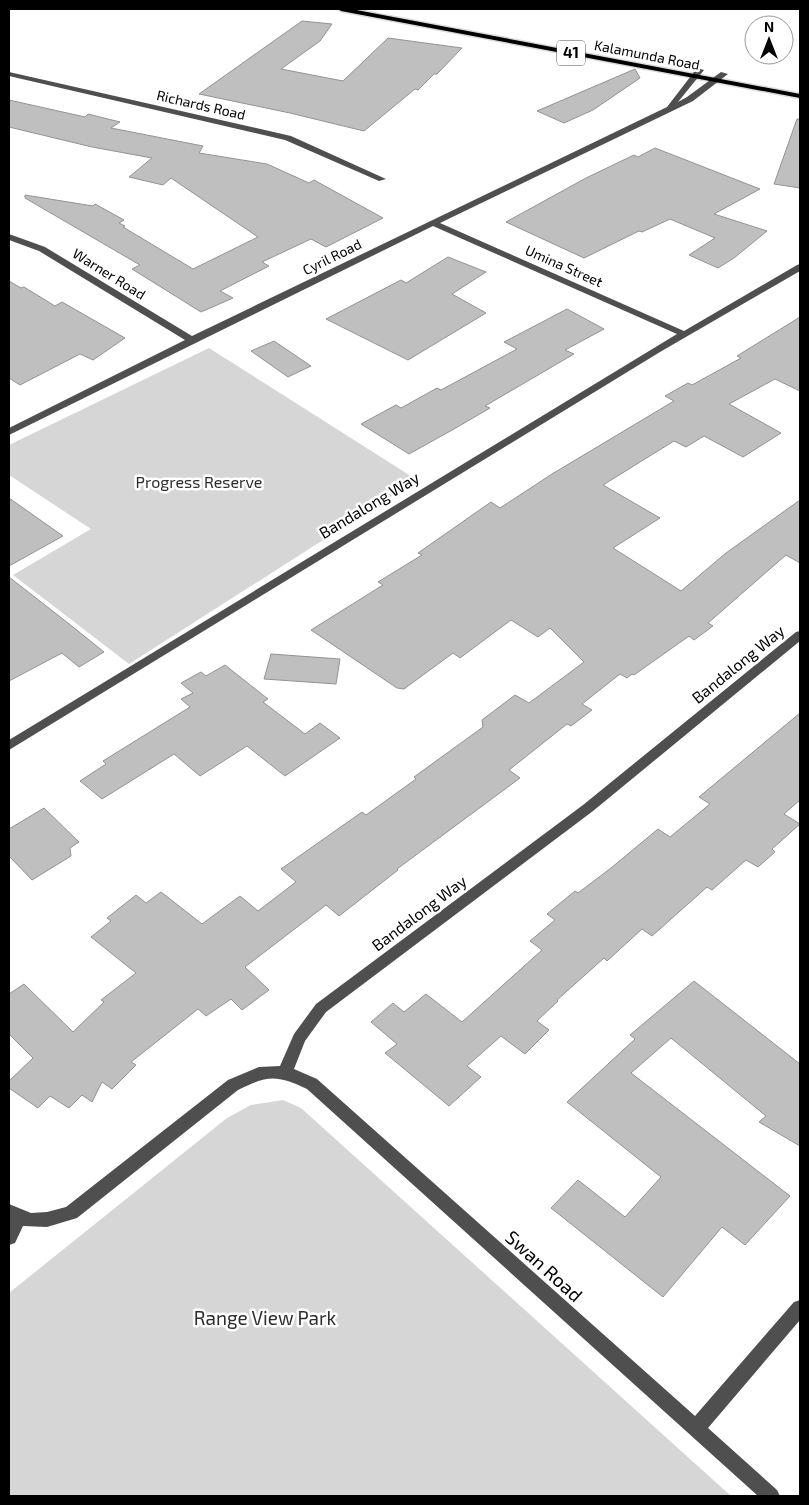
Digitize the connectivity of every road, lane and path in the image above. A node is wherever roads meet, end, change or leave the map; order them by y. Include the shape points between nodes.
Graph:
1 (341, 9) edge
2 (378, 9) edge
3 (698, 73) junction
4 (9, 74) edge
5 (724, 74) junction
6 (717, 80) junction
7 (800, 89) edge
8 (800, 96) edge
9 (669, 109) junction
10 (382, 179) dead end
11 (432, 223) junction
12 (9, 237) edge
13 (800, 267) edge
14 (684, 334) junction
15 (191, 340) junction
16 (9, 432) edge
17 (800, 635) edge
18 (9, 746) edge
19 (285, 1072) junction
20 (13, 1215) edge
21 (9, 1238) edge
22 (800, 1308) edge
23 (696, 1429) junction
24 (771, 1496) edge

1 - 3 main road, Kalamunda Road / 41
2 - 3 main road, Kalamunda Road / 41
3 - 5 main road, Kalamunda Road / 41
3 - 6 main road, Kalamunda Road / 41
3 - 9 street, Cyril Road
4 - 10 street, Richards Road via 288,138
5 - 6 street, Cyril Road
5 - 7 main road, Kalamunda Road / 41
6 - 8 main road, Kalamunda Road / 41
6 - 9 street, Cyril Road via 690,100
9 - 11 street, Cyril Road
11 - 14 street, Umina Street
11 - 15 street, Cyril Road
12 - 15 street, Warner Road via 42,249
13 - 14 street, Bandalong Way
14 - 18 street, Bandalong Way
15 - 16 street, Cyril Road
17 - 19 street, Bandalong Way via 588,808 321,1008 299,1038
19 - 20 street via 259,1073 233,1084 71,1213 36,1222
19 - 23 street, Swan Road via 312,1084
20 - 21 street
22 - 23 street
23 - 24 street, Swan Road

